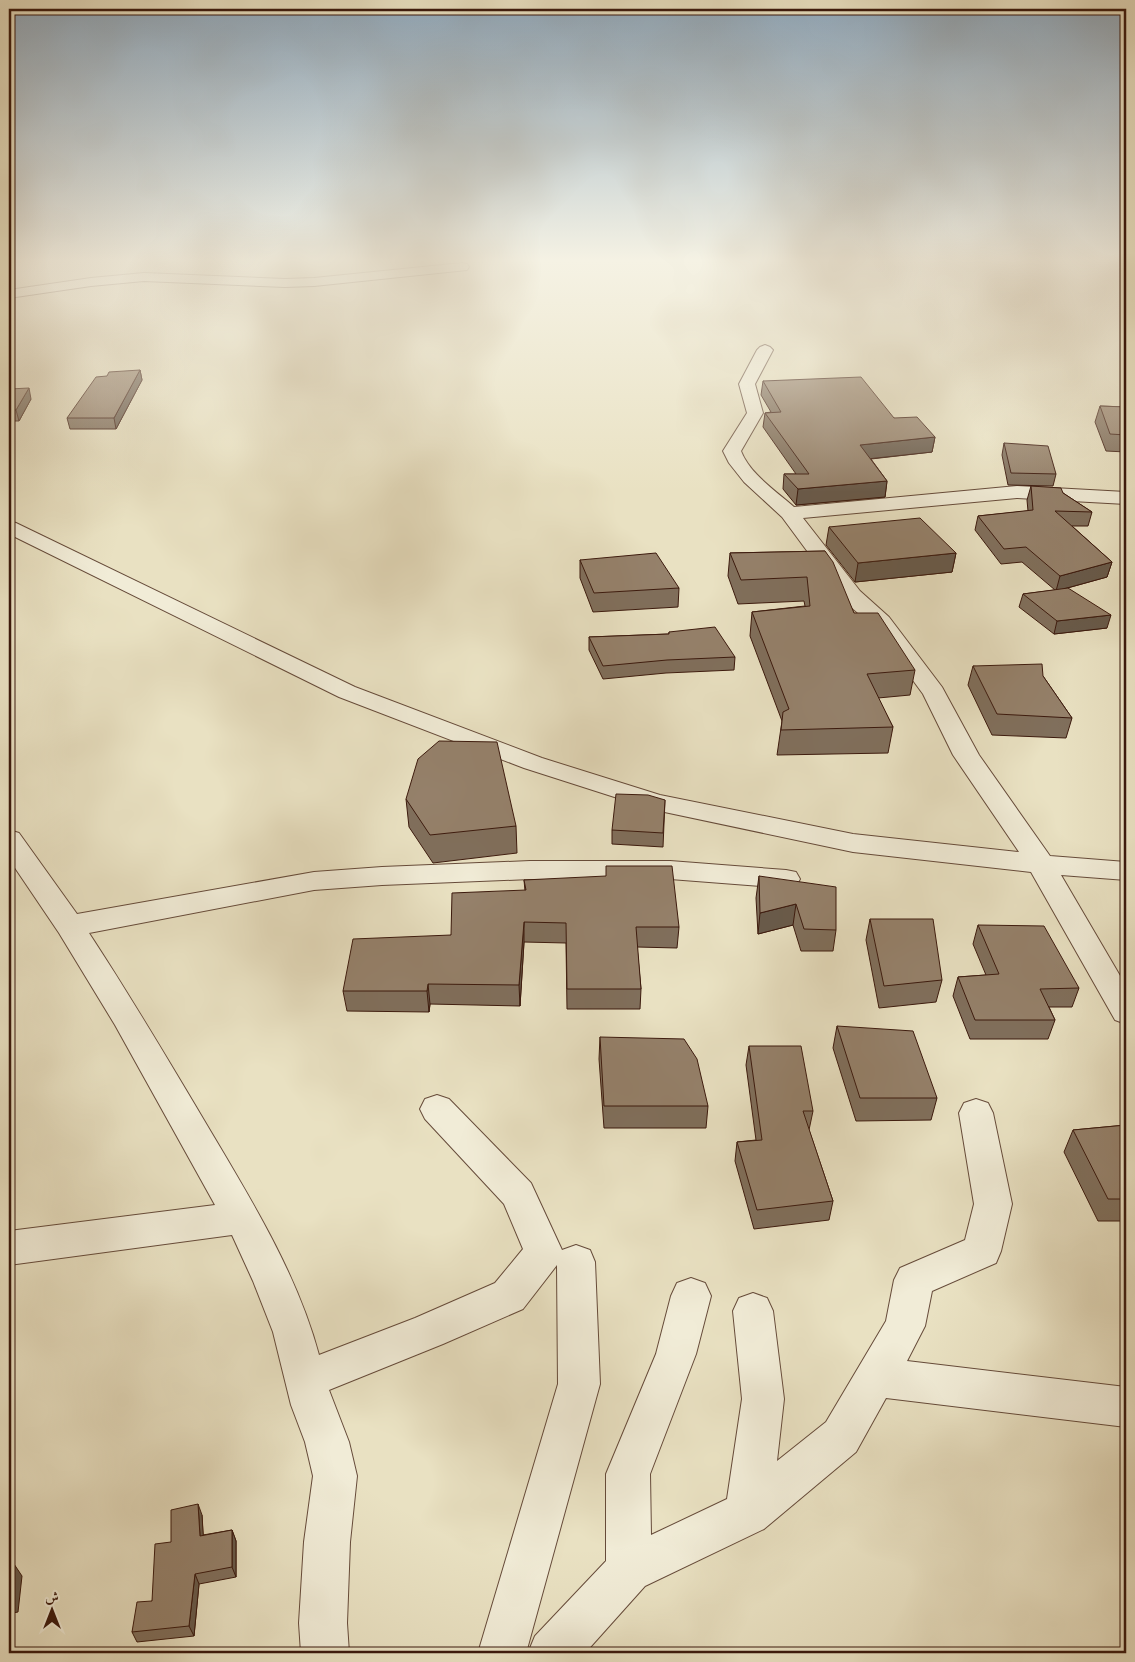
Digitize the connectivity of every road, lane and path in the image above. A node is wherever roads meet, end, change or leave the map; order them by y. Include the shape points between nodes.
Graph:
1 (765, 350) dead end
2 (1126, 498) edge
3 (789, 513) junction
4 (9, 527) edge
5 (9, 838) edge
6 (1041, 864) junction
7 (1126, 871) edge
8 (786, 879) edge
9 (70, 926) junction
10 (1126, 1012) edge
11 (436, 1108) dead end
12 (976, 1113) dead end
13 (242, 1218) junction
14 (9, 1248) edge
15 (576, 1262) dead end
16 (691, 1296) dead end
17 (753, 1311) dead end
18 (875, 1377) junction
19 (306, 1380) junction
20 (1126, 1407) edge
21 (748, 1512) junction
22 (629, 1570) junction
23 (325, 1653) edge
24 (502, 1653) edge
25 (552, 1653) edge

1 - 3 street via 747,384 755,413 732,451 751,478
2 - 3 street via 1017,492
3 - 6 street via 852,596 881,622 934,692 966,755
4 - 6 street via 347,692 533,763 655,802 834,839
5 - 9 street
6 - 7 street
6 - 10 street
8 - 9 street via 670,870 530,870 372,877 314,881
9 - 13 street
11 - 19 street via 518,1194 544,1252 509,1296
12 - 18 street via 993,1204 982,1250 914,1280 905,1326
13 - 14 street
13 - 19 street via 290,1323
15 - 24 street via 579,1384
16 - 22 street via 676,1354 628,1474
17 - 21 street via 763,1399
18 - 20 street
18 - 21 street via 841,1436
19 - 23 street via 335,1476 326,1542
21 - 22 street
22 - 25 street

